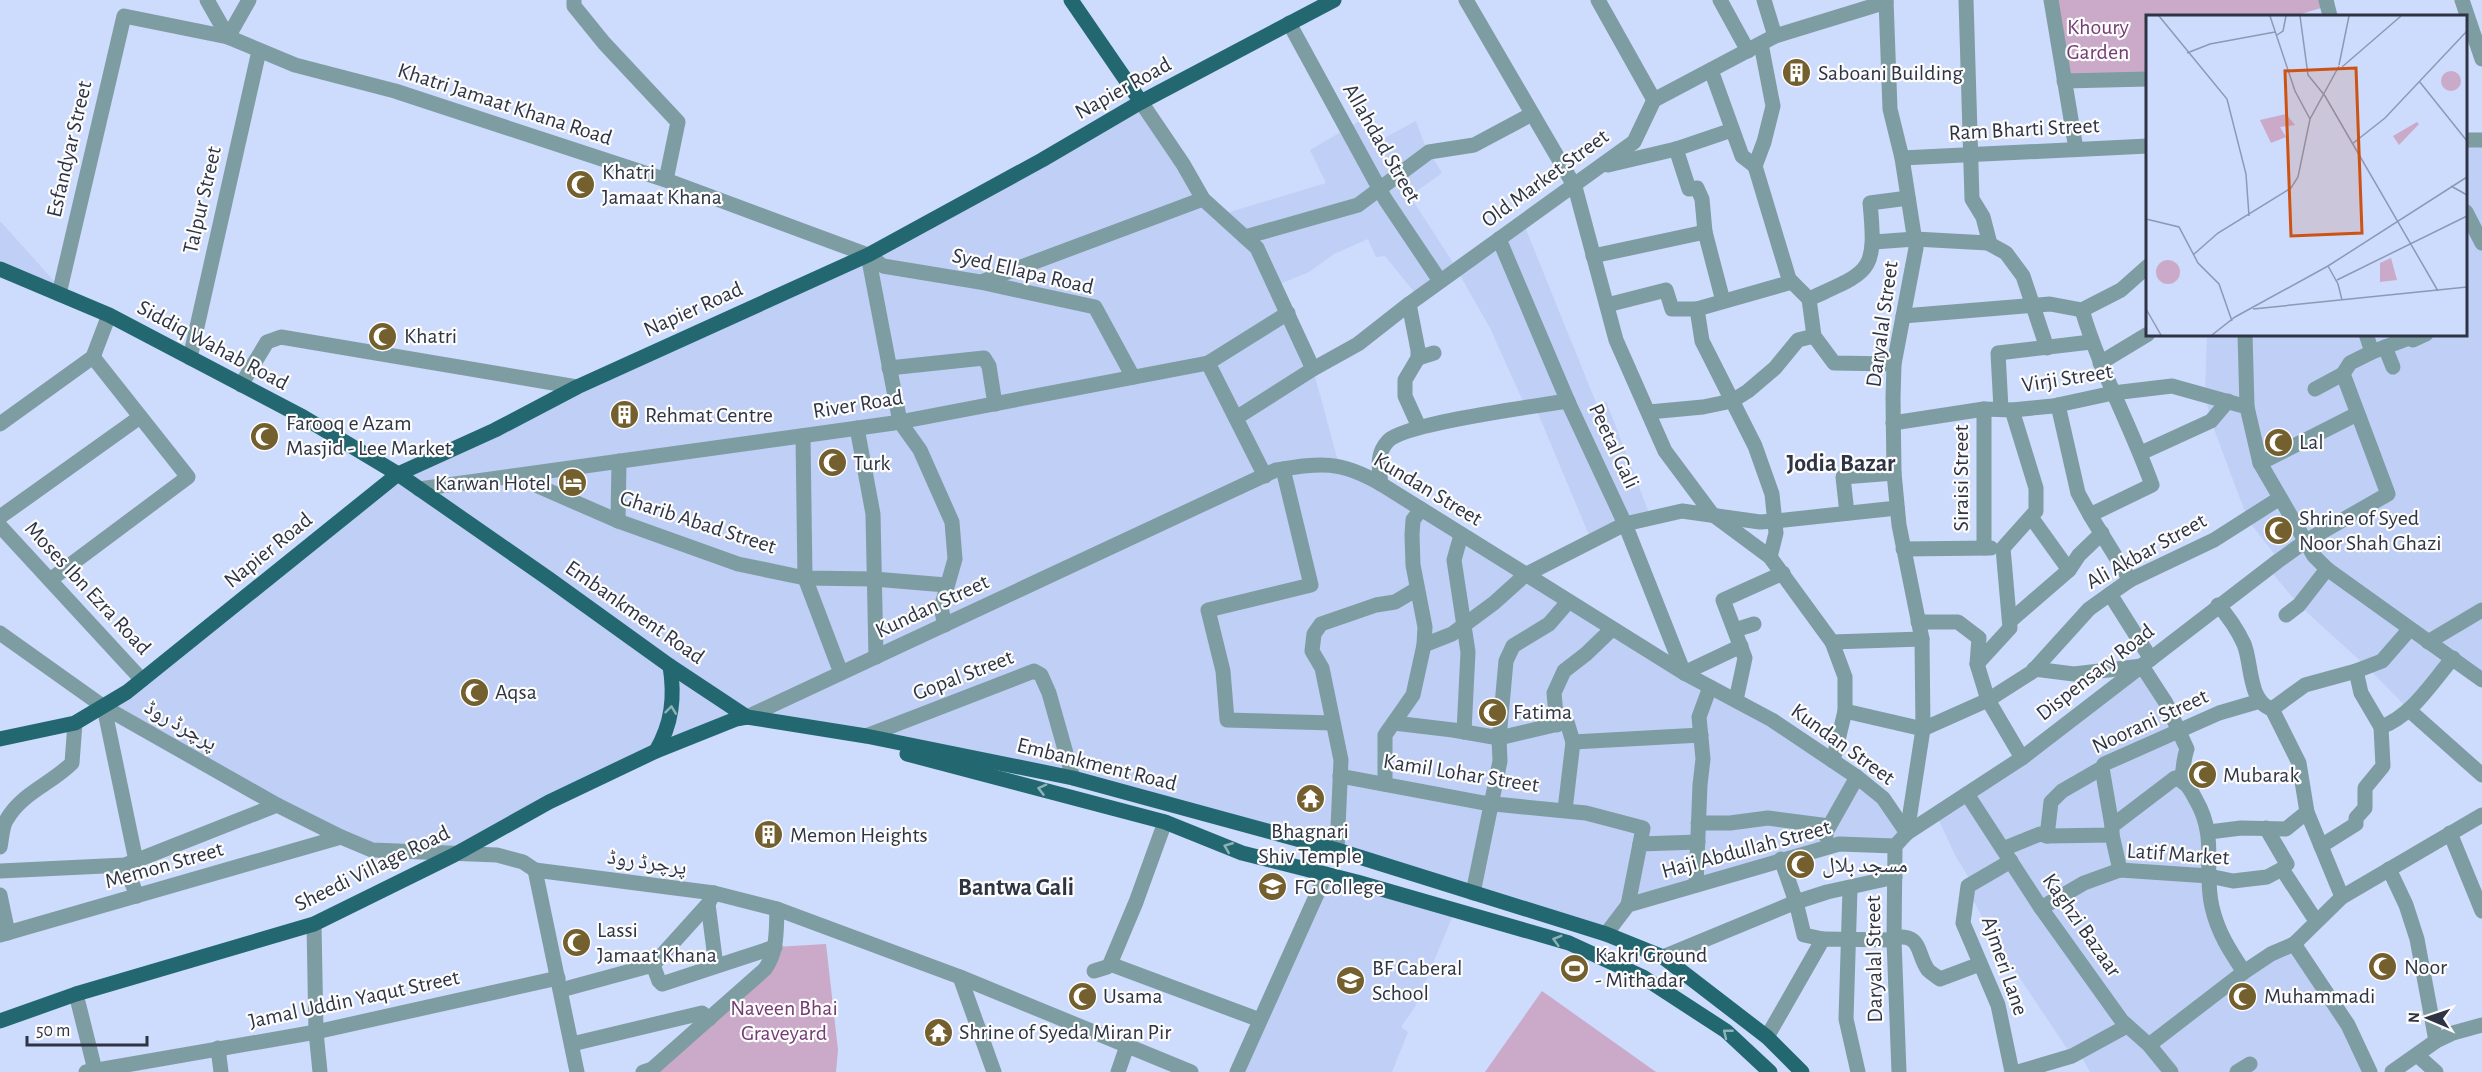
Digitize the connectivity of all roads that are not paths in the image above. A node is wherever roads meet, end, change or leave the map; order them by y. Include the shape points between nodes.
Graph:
1 (207, 0) edge
2 (249, 0) edge
3 (574, 0) edge
4 (1071, 0) edge
5 (1334, 0) edge
6 (1466, 0) edge
7 (1598, 0) edge
8 (1720, 0) edge
9 (1764, 0) edge
10 (1966, 0) edge
11 (2051, 0) edge
12 (2326, 0) edge
13 (2462, 0) edge
14 (1886, 1) edge
15 (124, 15) joint
16 (2330, 15) edge
17 (1289, 24) junction
18 (1776, 36) junction
19 (228, 37) junction
20 (1754, 47) junction
21 (259, 51) junction
22 (2482, 59) edge
23 (1711, 70) junction
24 (2146, 79) edge
25 (2064, 81) junction
26 (1654, 100) junction
27 (1141, 102) junction
28 (1532, 114) junction
29 (1731, 130) junction
30 (2482, 140) edge
31 (2467, 141) edge
32 (2146, 146) edge
33 (1676, 149) junction
34 (2076, 149) junction
35 (1970, 154) junction
36 (1902, 158) junction
37 (1602, 166) junction
38 (1755, 166) junction
39 (666, 180) junction
40 (1575, 187) junction
41 (1381, 188) junction
42 (1908, 198) junction
43 (1203, 199) junction
44 (2467, 215) edge
45 (1705, 232) junction
46 (1245, 237) junction
47 (1499, 239) junction
48 (1914, 239) junction
49 (2475, 241) edge
50 (1874, 242) junction
51 (1990, 244) junction
52 (868, 255) junction
53 (1593, 256) junction
54 (2146, 268) edge
55 (0, 269) edge
56 (980, 282) junction
57 (1440, 282) junction
58 (1792, 282) junction
59 (59, 294) junction
60 (1809, 299) junction
61 (1723, 301) junction
62 (1408, 304) junction
63 (1607, 305) junction
64 (2034, 305) junction
65 (1697, 309) junction
66 (2082, 310) junction
67 (1288, 313) junction
68 (109, 315) junction
69 (1903, 316) junction
70 (2146, 335) edge
71 (1814, 336) junction
72 (2246, 336) edge
73 (2368, 336) edge
74 (2422, 336) edge
75 (2091, 342) junction
76 (2048, 348) junction
77 (2379, 349) junction
78 (1434, 352) dead end
79 (93, 357) junction
80 (190, 358) junction
81 (1418, 358) junction
82 (1208, 363) junction
83 (2100, 363) junction
84 (1894, 364) junction
85 (2393, 367) dead end
86 (889, 368) junction
87 (1313, 369) junction
88 (2343, 374) junction
89 (1133, 377) junction
90 (241, 385) junction
91 (577, 387) junction
92 (2315, 389) dead end
93 (2113, 393) junction
94 (1568, 401) junction
95 (1732, 401) junction
96 (2228, 401) junction
97 (995, 404) junction
98 (2058, 405) junction
99 (2247, 407) junction
100 (1984, 409) junction
101 (2007, 410) junction
102 (1649, 412) junction
103 (2357, 414) junction
104 (140, 417) junction
105 (1236, 418) junction
106 (1, 422) edge
107 (900, 422) junction
108 (1893, 423) junction
109 (1419, 427) junction
110 (857, 428) junction
111 (803, 435) junction
112 (2141, 453) junction
113 (619, 461) junction
114 (2260, 463) junction
115 (1283, 469) junction
116 (1894, 473) junction
117 (398, 474) junction
118 (515, 476) junction
119 (1265, 476) junction
120 (1381, 484) junction
121 (419, 489) junction
122 (2280, 498) junction
123 (1897, 508) junction
124 (1421, 509) junction
125 (1847, 513) junction
126 (1712, 514) junction
127 (2090, 515) junction
128 (0, 517) edge
129 (2031, 517) junction
130 (618, 521) junction
131 (1775, 522) junction
132 (1625, 524) junction
133 (0, 525) edge
134 (2102, 533) junction
135 (1461, 535) junction
136 (2306, 541) junction
137 (1984, 548) junction
138 (2003, 548) junction
139 (1903, 549) junction
140 (1770, 557) junction
141 (2327, 569) junction
142 (2069, 570) junction
143 (1783, 573) junction
144 (1525, 575) junction
145 (805, 578) junction
146 (874, 579) junction
147 (50, 580) junction
148 (2130, 580) junction
149 (946, 585) junction
150 (1417, 589) junction
151 (2110, 594) junction
152 (1568, 602) junction
153 (2218, 605) junction
154 (2482, 610) edge
155 (2286, 615) dead end
156 (2010, 621) junction
157 (1918, 622) junction
158 (1754, 624) dead end
159 (945, 625) junction
160 (1465, 625) junction
161 (1612, 629) junction
162 (1735, 630) junction
163 (2409, 630) junction
164 (0, 633) edge
165 (1922, 639) junction
166 (1832, 642) junction
167 (2428, 642) junction
168 (1424, 645) junction
169 (1741, 646) junction
170 (876, 657) junction
171 (2453, 658) junction
172 (2146, 662) junction
173 (1977, 664) junction
174 (670, 666) junction
175 (2034, 669) junction
176 (2356, 671) junction
177 (1684, 673) junction
178 (841, 674) junction
179 (142, 680) junction
180 (2482, 680) edge
181 (1710, 687) junction
182 (1736, 700) junction
183 (1988, 700) junction
184 (2266, 705) junction
185 (104, 707) junction
186 (2409, 710) junction
187 (1845, 711) junction
188 (741, 718) junction
189 (75, 723) junction
190 (1334, 723) junction
191 (1394, 723) junction
192 (1557, 725) junction
193 (2381, 727) junction
194 (1923, 729) junction
195 (1464, 732) junction
196 (2179, 732) junction
197 (1701, 735) junction
198 (866, 736) junction
199 (1499, 738) junction
200 (0, 739) edge
201 (1573, 742) junction
202 (656, 751) junction
203 (2022, 758) junction
204 (1833, 761) junction
205 (2102, 768) junction
206 (2482, 775) edge
207 (1340, 776) junction
208 (1857, 777) junction
209 (1073, 778) junction
210 (2181, 780) junction
211 (1385, 784) junction
212 (1967, 794) junction
213 (1489, 804) junction
214 (277, 805) junction
215 (1570, 811) junction
216 (2307, 812) junction
217 (2482, 815) edge
218 (1165, 822) junction
219 (1698, 823) junction
220 (1829, 826) junction
221 (2266, 828) junction
222 (2112, 831) junction
223 (2209, 832) junction
224 (1907, 833) junction
225 (2450, 833) junction
226 (2047, 836) junction
227 (341, 837) junction
228 (1698, 842) junction
229 (1640, 844) junction
230 (1895, 846) junction
231 (2321, 846) junction
232 (0, 847) edge
233 (1828, 848) junction
234 (1336, 850) junction
235 (454, 855) junction
236 (2007, 855) junction
237 (1781, 859) junction
238 (130, 863) junction
239 (2282, 869) junction
240 (2389, 869) junction
241 (535, 870) junction
242 (2120, 870) junction
243 (0, 872) edge
244 (1326, 874) junction
245 (2209, 876) junction
246 (1895, 877) junction
247 (1696, 885) junction
248 (1850, 889) junction
249 (1473, 892) junction
250 (0, 895) edge
251 (137, 896) junction
252 (2343, 897) junction
253 (711, 899) junction
254 (1796, 902) junction
255 (1628, 905) junction
256 (2041, 908) junction
257 (777, 909) junction
258 (2482, 911) edge
259 (2316, 921) junction
260 (314, 924) junction
261 (4, 934) edge
262 (1605, 934) junction
263 (1894, 938) junction
264 (1823, 939) junction
265 (1850, 940) junction
266 (2294, 944) junction
267 (775, 947) junction
268 (1663, 957) junction
269 (1110, 964) junction
270 (1980, 964) junction
271 (653, 965) junction
272 (716, 966) junction
273 (1094, 971) dead end
274 (2244, 972) junction
275 (960, 977) junction
276 (560, 984) junction
277 (76, 994) junction
278 (710, 1018) junction
279 (1260, 1020) junction
280 (0, 1021) edge
281 (2482, 1025) edge
282 (2127, 1026) junction
283 (316, 1032) junction
284 (1767, 1037) junction
285 (2436, 1041) junction
286 (572, 1044) junction
287 (2149, 1045) junction
288 (1127, 1046) junction
289 (218, 1048) junction
290 (2417, 1055) junction
291 (91, 1071) edge
292 (649, 1071) edge
293 (221, 1072) edge
294 (320, 1072) edge
295 (577, 1072) edge
296 (994, 1072) edge
297 (1118, 1072) edge
298 (1191, 1072) edge
299 (1238, 1072) edge
300 (1770, 1072) edge
301 (1802, 1072) edge
302 (1857, 1072) edge
303 (1899, 1072) edge
304 (2012, 1072) edge
305 (2018, 1072) edge
306 (2171, 1072) edge
307 (2370, 1072) edge
308 (2392, 1072) edge
309 (2436, 1072) edge

1 - 19 street
2 - 19 street
3 - 39 street via 574,6 604,43 678,122
4 - 27 main road
5 - 17 main road, Napier Road
6 - 28 street
7 - 26 street
8 - 20 street
9 - 18 street
10 - 35 street
11 - 25 street
12 - 16 street
13 - 22 street
14 - 18 street
14 - 36 street, Daryalal Street via 1890,109
15 - 19 street, Khatri Jamaat Khana Road
15 - 59 street, Esfandyar Street
17 - 27 main road, Napier Road
17 - 41 street, Allahdad Street
18 - 20 street
19 - 21 street, Khatri Jamaat Khana Road
20 - 23 street
20 - 38 street via 1773,106
21 - 39 street, Khatri Jamaat Khana Road
21 - 80 street, Talpur Street
23 - 26 street
23 - 29 street
24 - 25 street
25 - 34 street
26 - 37 street, Old Market Street via 1634,142
27 - 43 street
27 - 52 main road, Napier Road
28 - 40 street
28 - 41 street via 1474,145 1429,152
29 - 33 street
29 - 38 street via 1742,156
30 - 31 street
32 - 34 street, Ram Bharti Street
33 - 37 street
33 - 45 street via 1689,189 1697,188 1702,199
34 - 35 street, Ram Bharti Street
35 - 36 street, Ram Bharti Street
35 - 51 street via 1972,200 1983,217
36 - 42 street, Daryalal Street
37 - 40 street, Old Market Street
38 - 58 street
39 - 52 street, Khatri Jamaat Khana Road
40 - 47 street, Old Market Street
40 - 53 street
41 - 46 street via 1358,205
41 - 57 street, Allahdad Street
42 - 48 street, Daryalal Street
42 - 50 street via 1870,203
43 - 46 street
43 - 56 street
44 - 49 street
45 - 53 street
45 - 61 street
46 - 67 street via 1257,249
47 - 57 street, Old Market Street
47 - 94 street, Peetal Gali
48 - 50 street
48 - 51 street
48 - 69 street, Daryalal Street via 1916,248
50 - 60 street via 1866,268 1857,277
51 - 64 street via 2006,253 2023,276
52 - 56 street, Syed Ellapa Road via 884,266
52 - 86 street
52 - 91 main road, Napier Road
53 - 63 street
54 - 66 street via 2121,290
55 - 59 main road, Siddiq Wahab Road
56 - 89 street, Syed Ellapa Road via 1095,307
57 - 62 street, Old Market Street
58 - 60 street
58 - 61 street
59 - 68 main road, Siddiq Wahab Road
60 - 71 street
61 - 65 street
62 - 81 street
62 - 87 street, Old Market Street via 1358,344
63 - 65 street via 1666,290 1672,309
63 - 102 street via 1616,340
64 - 66 street via 2050,303
64 - 69 street
64 - 76 street
65 - 95 street via 1702,341
66 - 75 street
67 - 82 street, River Road
67 - 87 street
68 - 79 street
68 - 80 main road, Siddiq Wahab Road
69 - 84 street, Daryalal Street
70 - 83 street
71 - 84 street via 1834,363
71 - 95 street via 1797,340 1775,368
72 - 99 street
73 - 77 street
74 - 77 street
75 - 76 street
75 - 83 street
76 - 101 street via 1998,353
77 - 85 street
77 - 88 street via 2350,363
78 - 81 street
79 - 104 street
79 - 106 street
80 - 90 main road, Siddiq Wahab Road
81 - 109 street via 1405,380 1405,396
82 - 89 street, River Road
82 - 105 street
83 - 93 street
84 - 108 street, Daryalal Street
86 - 97 street via 984,358 990,366
86 - 107 street
87 - 105 street, Old Market Street
88 - 92 street
88 - 103 street
89 - 97 street, River Road
90 - 91 street via 267,342 281,338
90 - 117 main road, Siddiq Wahab Road
91 - 117 main road, Napier Road
93 - 96 street, Virji Street via 2172,386
93 - 98 street, Virji Street
93 - 112 street
94 - 109 street
94 - 132 street, Peetal Gali
95 - 102 street
95 - 131 street via 1755,446 1772,494
96 - 99 street, Virji Street
96 - 112 street via 2211,421
97 - 107 street, River Road
98 - 101 street, Virji Street
98 - 127 street via 2078,493
99 - 114 street
100 - 101 street, Virji Street
100 - 108 street, Virji Street
100 - 137 street, Siraisi Street
101 - 129 street via 2036,488 2036,511
102 - 126 street via 1665,451
103 - 114 street
103 - 136 street, Dispensary Road via 2388,494
104 - 128 street
104 - 147 street via 188,477
105 - 119 street
107 - 110 street, River Road
107 - 149 street via 920,450 952,522 956,559
108 - 116 street, Daryalal Street
109 - 120 street via 1389,439 1378,457
110 - 111 street, River Road
110 - 146 street via 873,514
111 - 113 street, River Road
111 - 145 street
112 - 127 street via 2152,485
113 - 118 street, River Road
113 - 130 street
114 - 122 street
115 - 119 street, Kundan Street
115 - 120 street, Kundan Street via 1339,465
115 - 190 street via 1311,585 1208,610 1223,671 1227,720
116 - 123 street, Daryalal Street
116 - 125 street via 1843,477
117 - 121 main road, Embankment Road
117 - 179 main road, Napier Road
118 - 121 street, River Road
118 - 130 street, Gharib Abad Street
119 - 159 street, Kundan Street
120 - 124 street, Kundan Street
121 - 174 main road, Embankment Road
122 - 136 street
122 - 148 street, Ali Akbar Street via 2214,540
123 - 125 street
123 - 139 street, Daryalal Street
124 - 135 street, Kundan Street
124 - 150 street via 1413,520
125 - 131 street
126 - 131 street
126 - 132 street via 1682,511
126 - 140 street
127 - 134 street
129 - 138 street
129 - 142 street
130 - 145 street, Gharib Abad Street via 738,564
131 - 140 street
132 - 144 street
132 - 177 street, Peetal Gali
133 - 147 street, Moses Ibn Ezra Road
134 - 142 street
134 - 148 street
135 - 144 street, Kundan Street
135 - 160 street via 1454,560
136 - 141 street
136 - 153 street, Dispensary Road
137 - 138 street
137 - 139 street
138 - 156 street
139 - 157 street, Daryalal Street
140 - 143 street
141 - 155 street via 2299,605
141 - 163 street
142 - 156 street
143 - 162 street via 1723,600
143 - 166 street
144 - 152 street, Kundan Street
144 - 160 street
145 - 146 street, Gharib Abad Street
145 - 178 street
146 - 149 street, Gharib Abad Street
146 - 170 street
147 - 179 street, Moses Ibn Ezra Road
148 - 151 street, Ali Akbar Street
149 - 159 street via 941,608
150 - 168 street via 1425,627
150 - 190 street via 1395,602 1321,624 1314,634 1312,651 1322,668
151 - 172 street
151 - 175 street, Ali Akbar Street via 2089,609
152 - 161 street, Kundan Street
152 - 199 street via 1549,624 1513,646 1506,661
153 - 172 street, Dispensary Road
153 - 184 street via 2232,621 2244,645 2256,694
154 - 167 street
156 - 173 street via 2010,628
157 - 165 street, Daryalal Street
157 - 173 street via 1958,622 1972,631 1979,638
158 - 162 street
159 - 170 street, Kundan Street
160 - 168 street
160 - 195 street via 1468,652
161 - 177 street, Kundan Street
161 - 192 street via 1564,671 1554,693
162 - 169 street
163 - 167 street
163 - 176 street, Noorani Street via 2382,661
164 - 185 street, پرچرڈ روڈ
165 - 166 street
165 - 194 street, Daryalal Street
166 - 187 street via 1845,678
167 - 171 street
168 - 191 street via 1413,695
169 - 177 street
169 - 182 street via 1745,658
170 - 178 street, Kundan Street
171 - 180 street
171 - 186 street
172 - 175 street via 2074,674
172 - 196 street
172 - 203 street, Dispensary Road
173 - 183 street
174 - 188 main road, Embankment Road
202 -> 174 main road via 671,716
175 - 183 street, Ali Akbar Street
176 - 184 street, Noorani Street via 2305,685
176 - 193 street via 2361,693
177 - 181 street, Kundan Street
178 - 188 street, Kundan Street
179 - 185 main road, Napier Road
181 - 182 street, Kundan Street
181 - 197 street via 1699,717
182 - 204 street, Kundan Street
183 - 194 street, Ali Akbar Street
183 - 203 street
184 - 196 street, Noorani Street via 2219,713
184 - 216 street via 2299,763
185 - 189 main road, Napier Road
185 - 214 street, پرچرڈ روڈ
185 - 238 street
186 - 193 street
186 - 206 street
187 - 194 street
187 - 204 street
188 - 198 main road, Embankment Road
188 - 202 main road, Sheedi Village Road
218 -> 188 main road, Embankment Road via 887,749
189 - 200 main road, Napier Road
189 - 232 street via 72,763 59,776 24,797 5,820
190 - 207 street
191 - 195 street
191 - 211 street via 1385,735
192 - 199 street
192 - 201 street via 1567,722
193 - 231 street via 2384,766 2365,788 2365,808 2356,824
194 - 224 street, Daryalal Street
195 - 199 street
196 - 205 street, Noorani Street
196 - 210 street via 2187,749
197 - 201 street
197 - 219 street
198 - 209 main road, Embankment Road
198 - 209 street, Gopal Street via 1034,671 1041,675 1049,693
199 - 213 street via 1500,761
201 - 215 street
202 - 235 main road, Sheedi Village Road via 549,802
203 - 212 street, Dispensary Road
204 - 208 street, Kundan Street
205 - 222 street
205 - 226 street, Noorani Street via 2062,790 2051,802
207 - 211 street, Kamil Lohar Street
207 - 234 street
208 - 220 street
208 - 224 street, Kundan Street via 1883,798
209 - 234 main road, Embankment Road
210 - 222 street via 2175,778
210 - 223 street via 2203,812
211 - 213 street, Kamil Lohar Street
212 - 224 street, Dispensary Road
212 - 236 street, Kaghzi Bazaar
213 - 215 street, Kamil Lohar Street
213 - 249 street
214 - 227 street, پرچرڈ روڈ
214 - 238 street
215 - 229 street, Kamil Lohar Street via 1643,828
216 - 221 street via 2286,829
216 - 231 street
217 - 225 street
244 -> 218 main road, Embankment Road via 1242,853
218 - 269 street
219 - 220 street via 1768,818
219 - 228 street
220 - 233 street
221 - 223 street
221 - 239 street via 2287,864
222 - 226 street
222 - 242 street
223 - 245 street
224 - 230 street
225 - 240 street
225 - 258 street
226 - 236 street via 2040,834
227 - 235 street, پرچرڈ روڈ via 372,850
227 - 251 street, Memon Street
228 - 229 street
228 - 247 street
229 - 255 street
230 - 233 street, Haji Abdullah Street via 1839,844
230 - 246 street, Daryalal Street
231 - 252 street
233 - 237 street, Haji Abdullah Street
234 - 249 main road, Embankment Road
235 - 241 street, پرچرڈ روڈ via 497,855 523,862
235 - 260 main road, Sheedi Village Road
236 - 256 street, Kaghzi Bazaar
236 - 270 street, Ajmeri Lane via 1968,886 1963,923
237 - 247 street, Haji Abdullah Street
237 - 254 street
238 - 243 street
238 - 251 street
239 - 245 street, Latif Market via 2251,880
239 - 259 street
240 - 252 street
240 - 285 street via 2417,939
241 - 253 street, پرچرڈ روڈ
241 - 276 street
242 - 245 street, Latif Market
242 - 256 street, Latif Market via 2084,883
244 - 279 street
300 -> 244 main road, Embankment Road via 1726,1031 1643,977 1569,943
245 - 274 street via 2220,935
246 - 248 street
246 - 263 street, Daryalal Street
247 - 255 street, Haji Abdullah Street
248 - 254 street
248 - 265 street
249 - 262 main road, Embankment Road
250 - 261 street
251 - 261 street, Memon Street
252 - 259 street
253 - 257 street, پرچرڈ روڈ
253 - 271 street
253 - 272 street
254 - 264 street via 1804,935
254 - 268 street
255 - 262 street
256 - 282 street, Kaghzi Bazaar
257 - 267 street
257 - 275 street, پرچرڈ روڈ
259 - 266 street
260 - 277 main road, Sheedi Village Road
260 - 283 street
262 - 268 main road, Embankment Road
263 - 265 street
263 - 270 street via 1906,936 1916,942 1929,971 1940,979
263 - 303 street, Daryalal Street
264 - 265 street
264 - 284 street
265 - 302 street via 1846,1019
266 - 274 street
266 - 307 street via 2348,1025
267 - 272 street
267 - 278 street via 773,959 765,969
268 - 284 main road, Embankment Road
269 - 273 street
269 - 279 street
270 - 304 street, Ajmeri Lane via 1998,1005
271 - 272 street via 662,984
271 - 276 street, Jamal Uddin Yaqut Street
274 - 287 street
275 - 288 street, پرچرڈ روڈ
275 - 296 street
276 - 283 street, Jamal Uddin Yaqut Street
276 - 286 street
277 - 280 main road, Sheedi Village Road
277 - 291 street
278 - 286 street via 702,1013
278 - 292 street
279 - 299 street
281 - 285 street
282 - 287 street, Kaghzi Bazaar
282 - 305 street via 2072,1056
283 - 289 street, Jamal Uddin Yaqut Street
283 - 294 street
284 - 301 main road, Embankment Road
285 - 290 street
286 - 295 street
287 - 306 street, Kaghzi Bazaar
288 - 297 street
288 - 298 street, پرچرڈ روڈ
289 - 291 street, Jamal Uddin Yaqut Street
289 - 293 street
290 - 308 street
290 - 309 street

